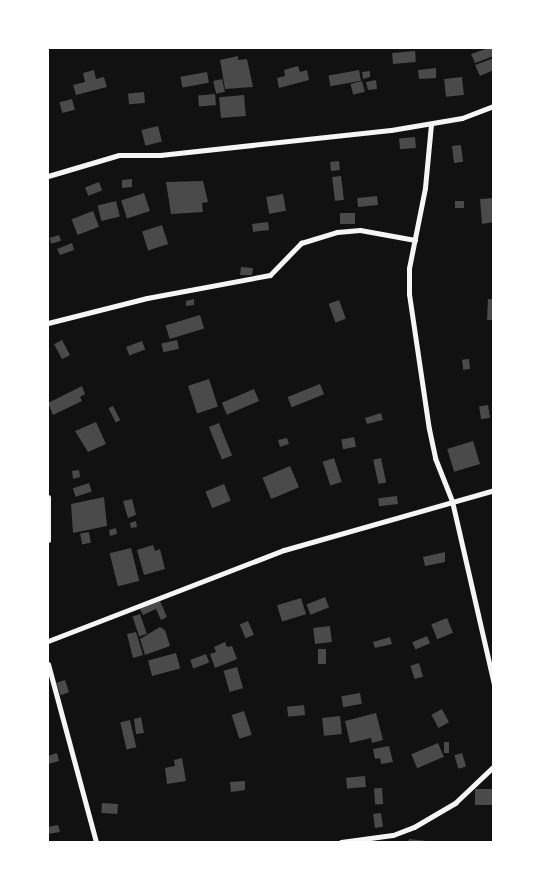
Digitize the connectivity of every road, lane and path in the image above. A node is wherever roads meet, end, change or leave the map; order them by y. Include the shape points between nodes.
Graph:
1 (494, 106) edge
2 (431, 124) junction
3 (48, 176) edge
4 (415, 240) junction
5 (48, 323) edge
6 (494, 490) edge
7 (48, 498) edge
8 (452, 501) junction
9 (48, 540) edge
10 (48, 641) edge
11 (48, 664) edge
12 (494, 684) edge
13 (494, 766) edge
14 (378, 836) junction
15 (96, 842) edge
16 (342, 842) edge
17 (375, 842) edge

1 - 2 street
2 - 3 street via 160,155 119,154
2 - 4 street via 425,188
4 - 5 street via 360,230 337,232 301,243 270,274 148,298
4 - 8 street via 410,268 412,315 435,458
6 - 8 street
7 - 9 street
8 - 10 street via 284,550
8 - 12 street
11 - 15 street
13 - 14 street via 438,814 414,827
14 - 16 street
14 - 17 street

